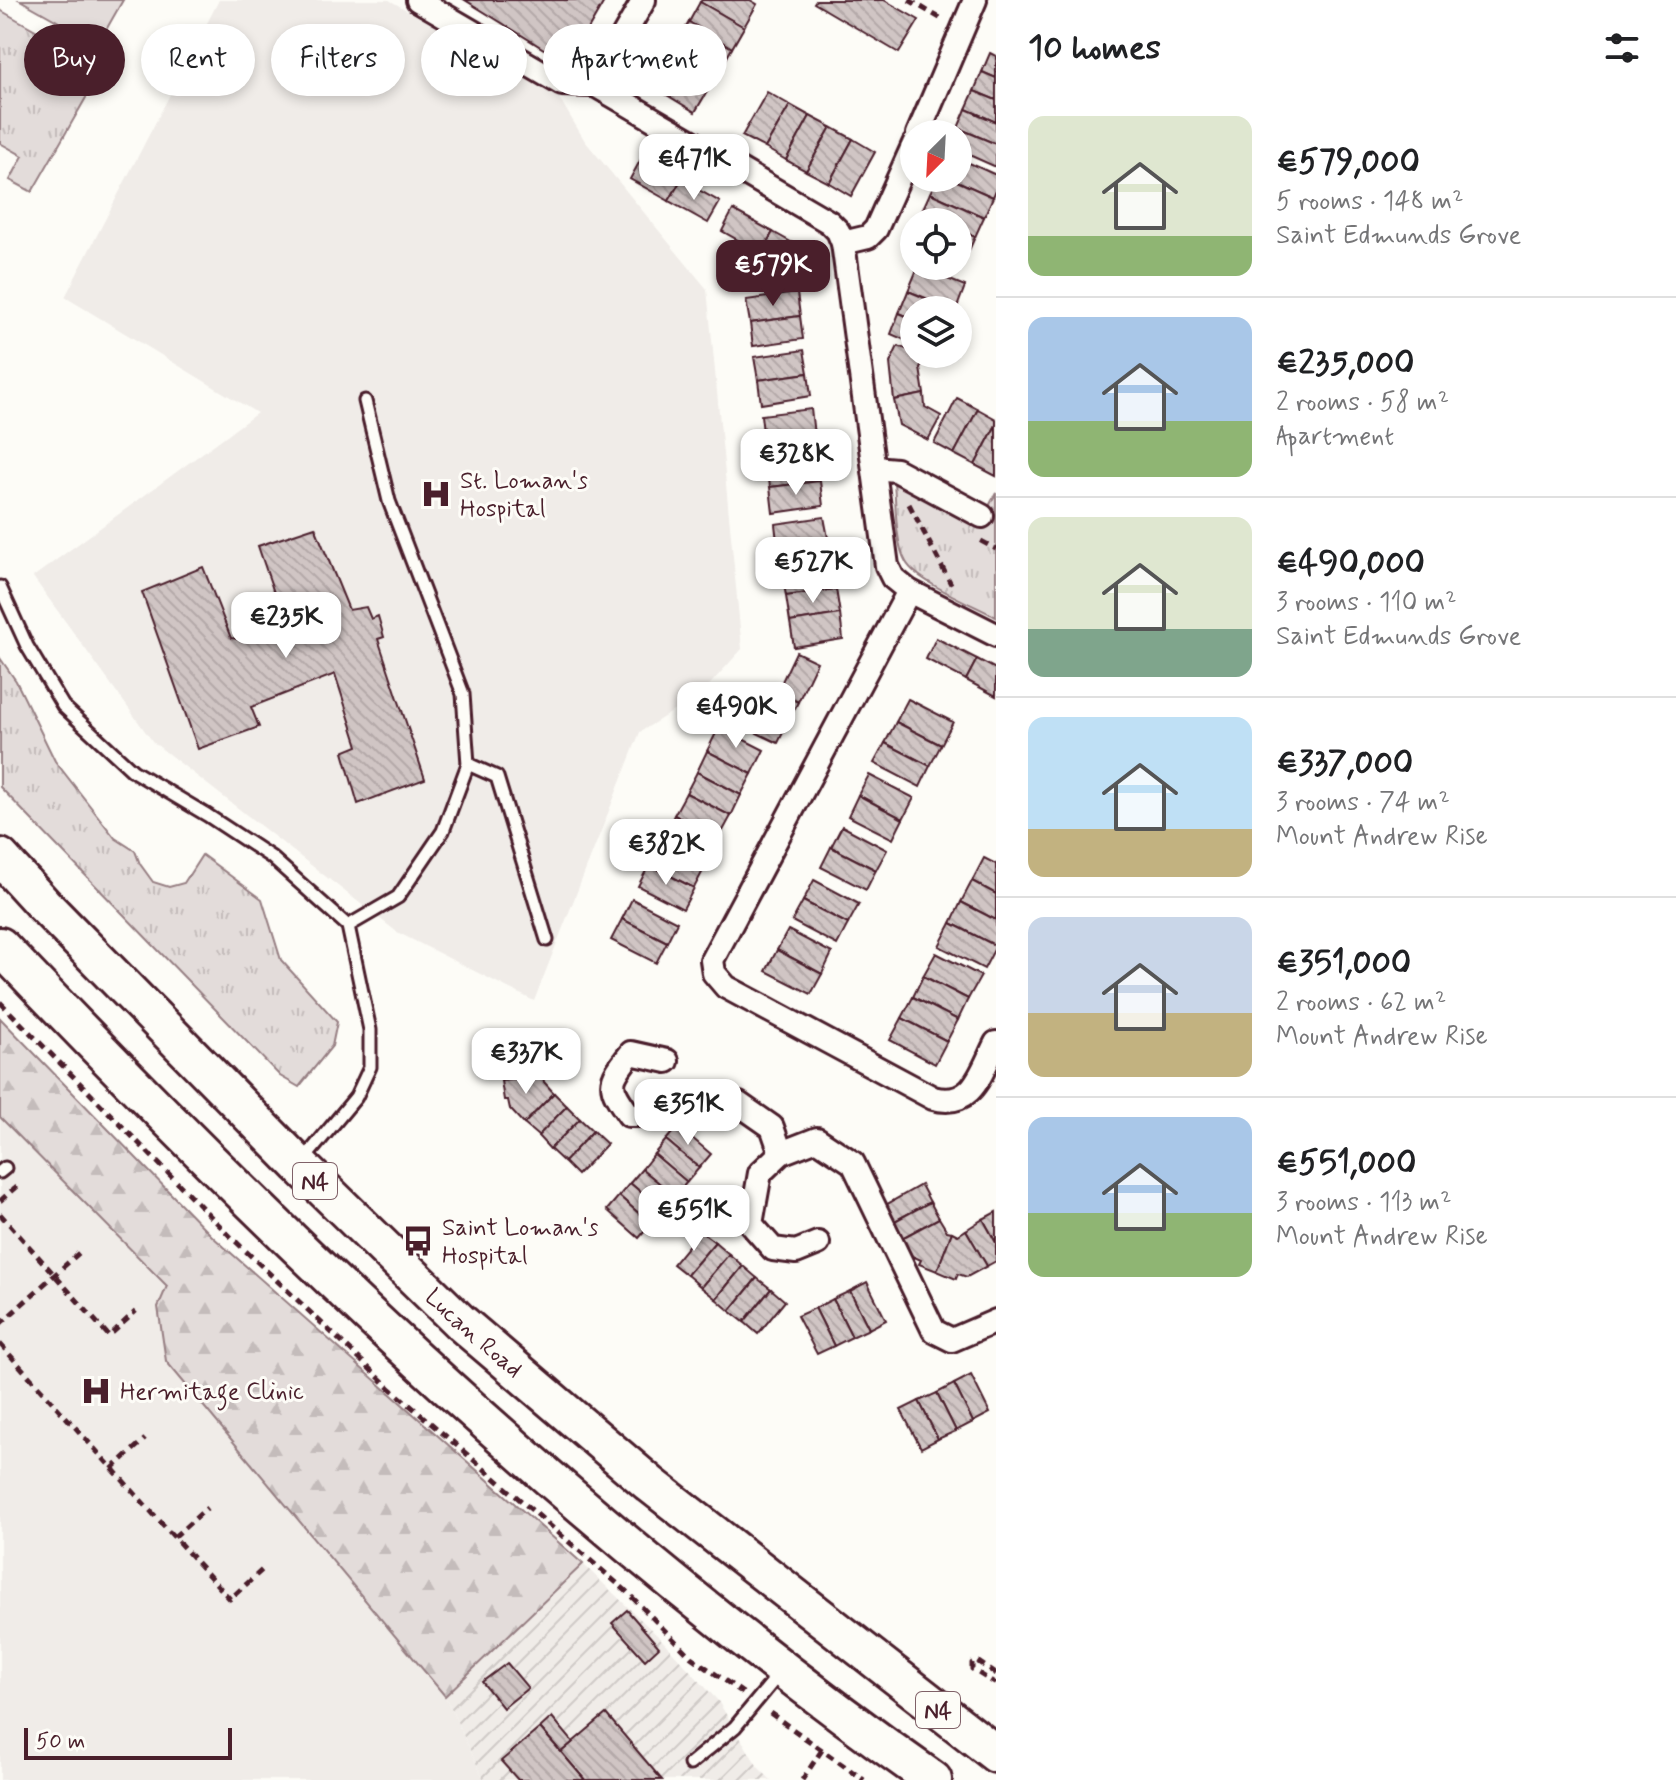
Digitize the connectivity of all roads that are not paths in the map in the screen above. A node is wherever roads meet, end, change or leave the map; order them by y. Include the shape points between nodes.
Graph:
1 (418, 0) edge
2 (644, 0) edge
3 (975, 0) edge
4 (630, 24) edge
5 (543, 73) edge
6 (614, 96) edge
7 (924, 120) edge
8 (900, 175) edge
9 (843, 243) junction
10 (365, 401) dead end
11 (874, 468) junction
12 (982, 516) dead end
13 (0, 587) edge
14 (909, 591) junction
15 (996, 635) edge
16 (468, 764) junction
17 (0, 857) edge
18 (348, 926) junction
19 (547, 940) dead end
20 (8, 957) edge
21 (996, 1043) edge
22 (667, 1061) dead end
23 (781, 1153) junction
24 (299, 1165) junction
25 (818, 1243) dead end
26 (996, 1321) edge
27 (881, 1664) junction
28 (783, 1669) junction
29 (996, 1732) edge
30 (996, 1754) edge
31 (690, 1764) dead end
32 (933, 1780) edge

1 - 5 street
2 - 4 street
3 - 7 street
6 - 9 street via 829,222
8 - 9 street via 876,229 868,237
9 - 11 street
10 - 16 lane via 389,501 463,694
11 - 12 street via 896,470
11 - 14 street via 887,566
13 - 18 lane via 63,706 133,771 271,857
14 - 15 street
14 - 21 street via 717,948 714,973 726,987 944,1101 965,1096
16 - 18 lane via 443,831 398,897
16 - 19 lane via 497,777
17 - 24 highway, Lucan Road / N4
18 - 24 lane via 370,1030 370,1067 356,1097
20 - 28 highway, N4 via 396,1342 595,1518
22 - 23 street via 631,1053 614,1074 613,1092 629,1115 671,1115 697,1100 739,1104 772,1127
23 - 25 street via 760,1173 751,1224 773,1249 796,1252
23 - 26 street via 817,1139 853,1163 934,1331 952,1340
24 - 27 highway, Lucan Road / N4 via 459,1321 576,1423
27 - 29 highway
27 - 30 highway, Lucan Road / N4
28 - 31 lane via 735,1727
28 - 32 highway, N4

